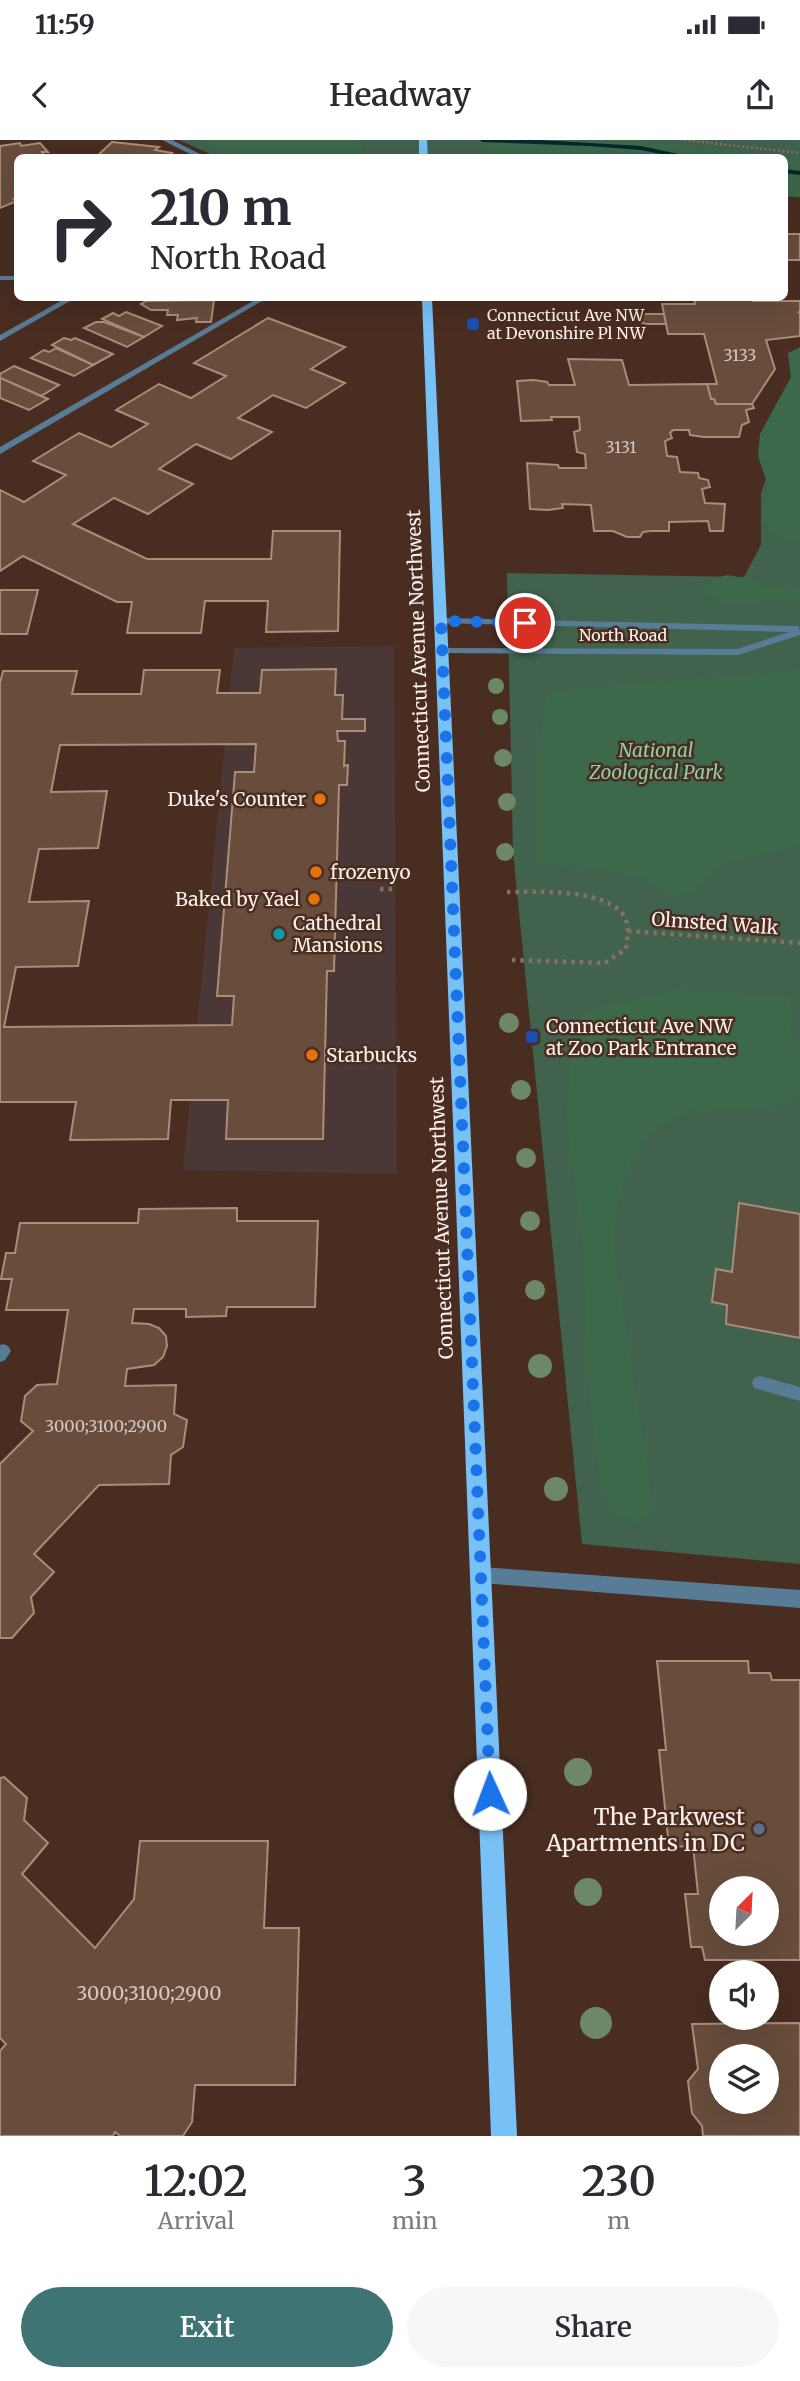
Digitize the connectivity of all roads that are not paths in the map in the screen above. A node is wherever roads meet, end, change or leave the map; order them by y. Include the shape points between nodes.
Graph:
1 (166, 140) edge
2 (196, 154) edge
3 (66, 301) edge
4 (258, 301) edge
5 (428, 301) edge
6 (0, 338) edge
7 (0, 451) edge
8 (441, 621) junction
9 (800, 631) edge
10 (442, 650) junction
11 (760, 1383) dead end
12 (800, 1394) edge
13 (481, 1575) junction
14 (800, 1599) edge
15 (504, 2136) edge

1 - 2 street
3 - 6 street
4 - 7 street
5 - 8 main road, Connecticut Avenue Northwest
8 - 9 street, North Road
8 - 10 main road, Connecticut Avenue Northwest
9 - 10 street, North Road via 738,652
10 - 13 main road, Connecticut Avenue Northwest
11 - 12 street
13 - 14 street
13 - 15 main road, Connecticut Avenue Northwest

